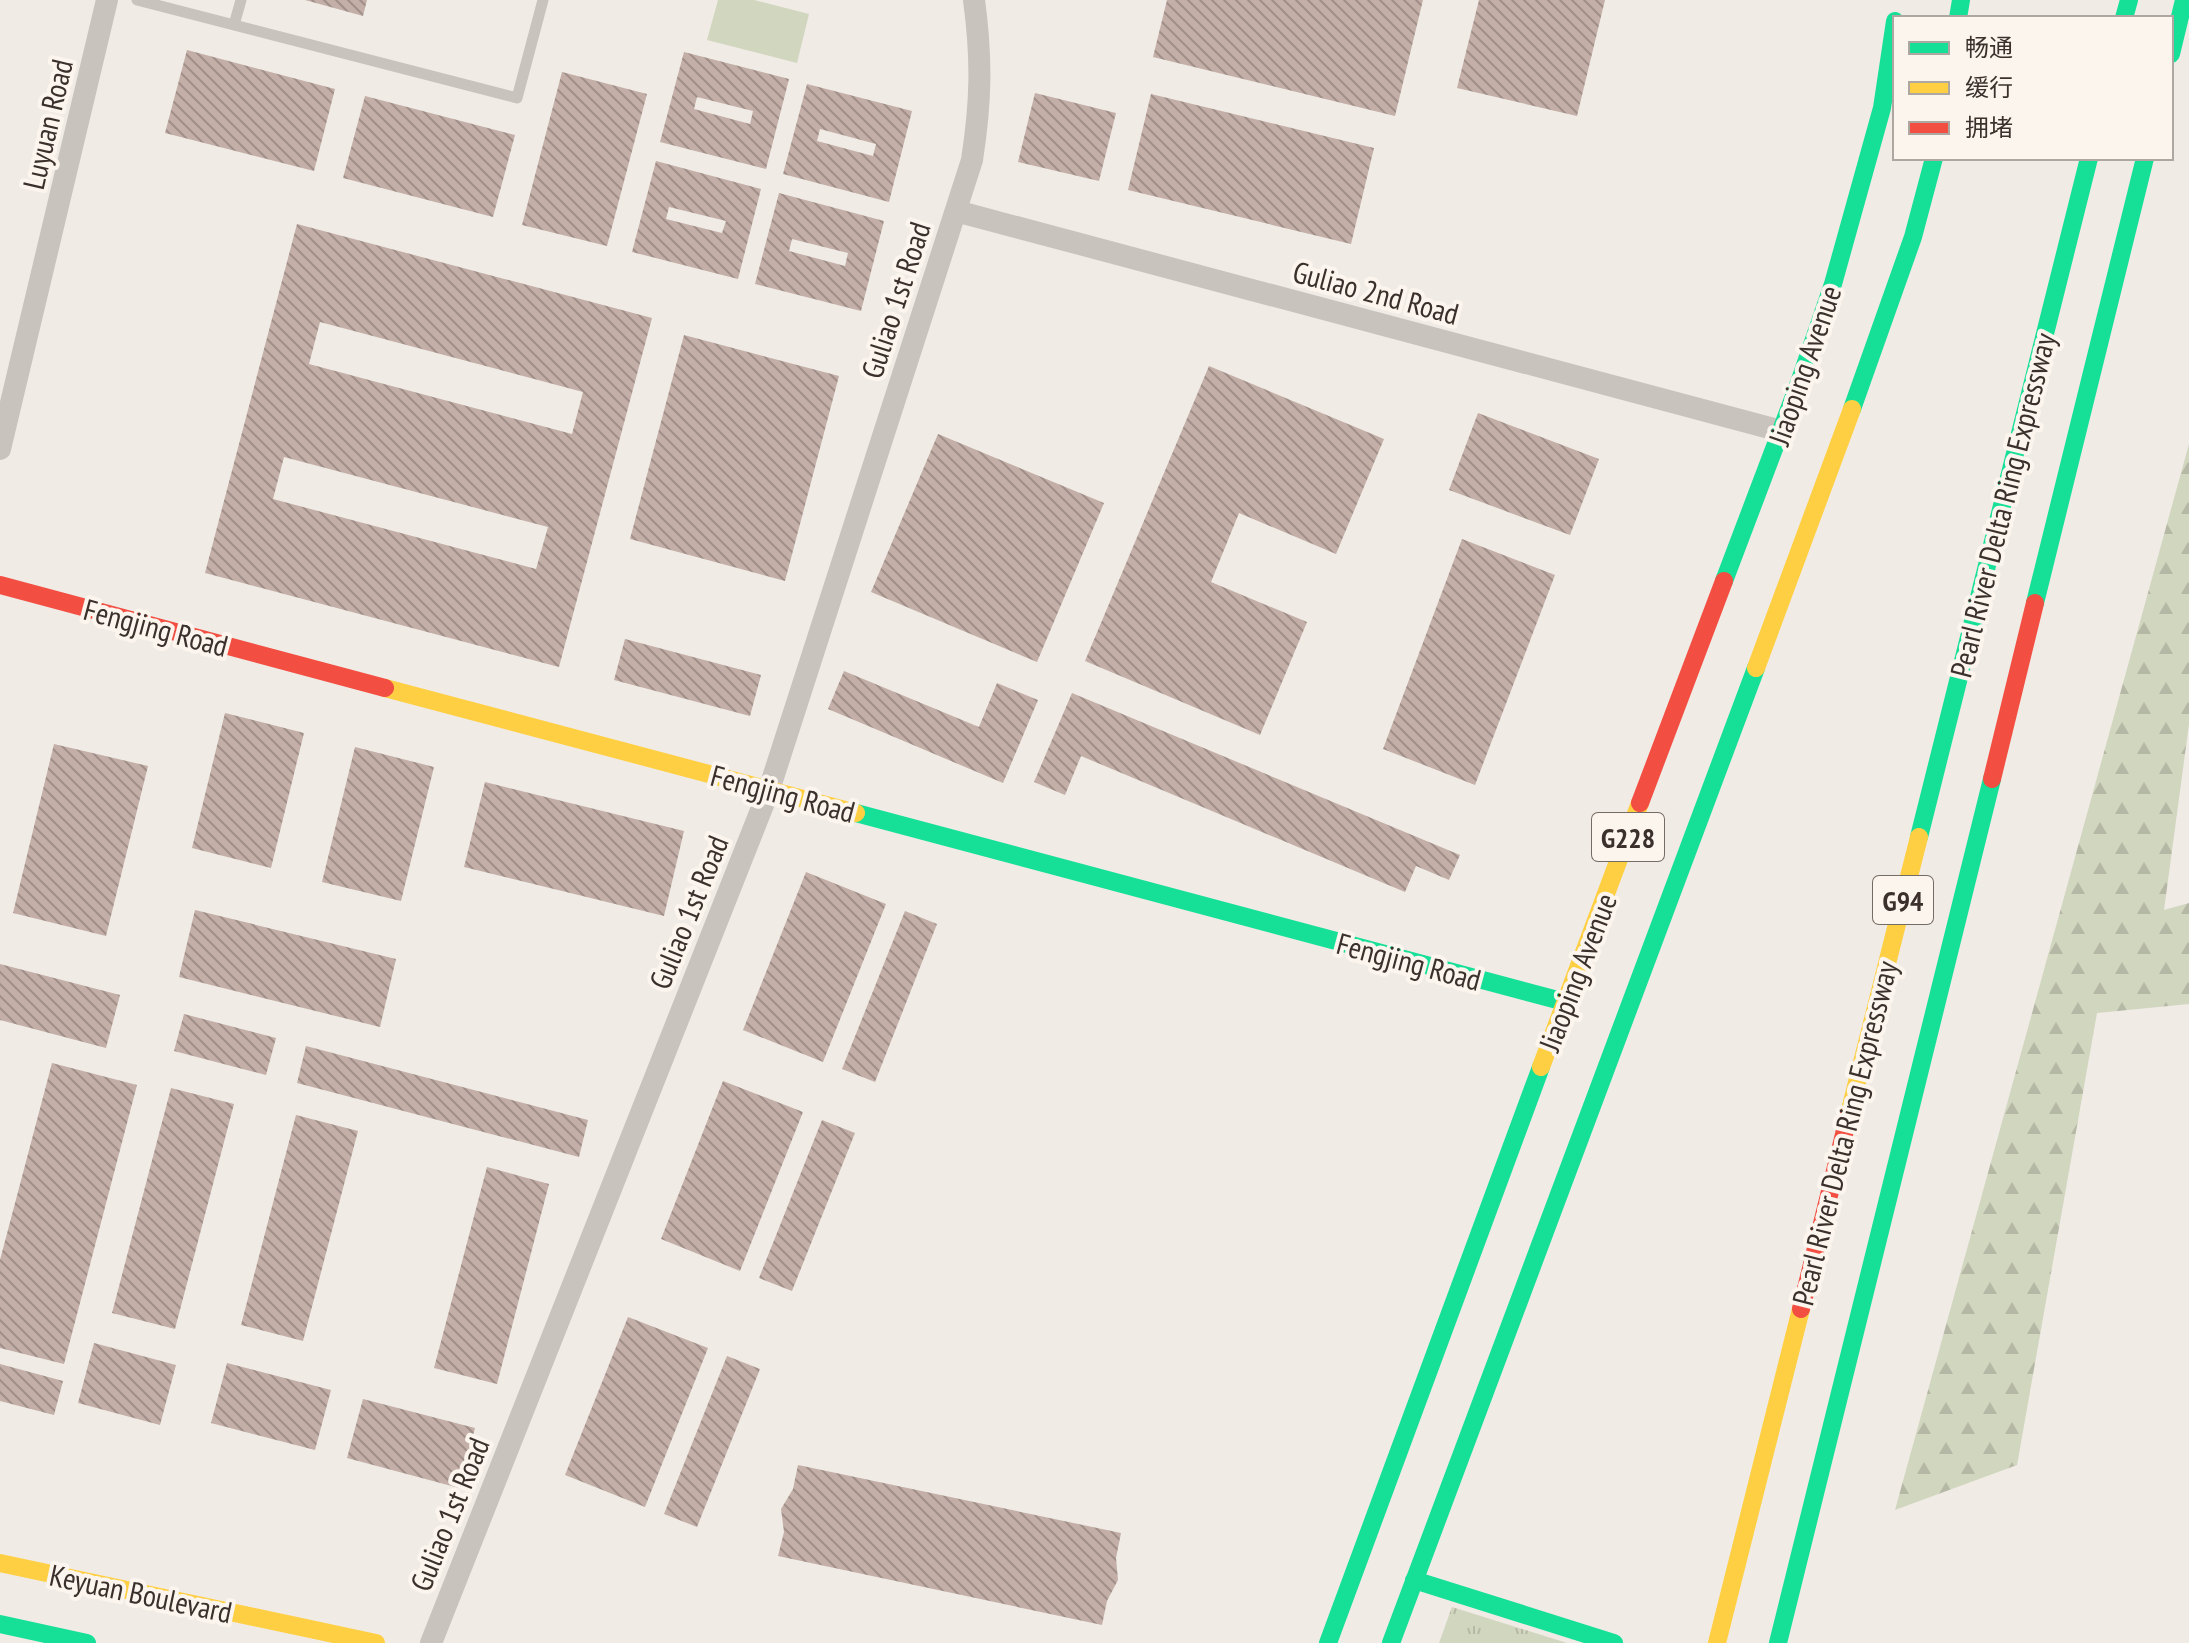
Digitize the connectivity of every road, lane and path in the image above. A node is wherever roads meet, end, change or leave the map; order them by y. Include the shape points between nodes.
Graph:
1 (107, 0) edge
2 (137, 0) edge
3 (241, 0) edge
4 (543, 0) edge
5 (974, 0) edge
6 (2184, 0) edge
7 (234, 25) junction
8 (1893, 34) edge
9 (2173, 46) edge
10 (1933, 160) edge
11 (2088, 160) edge
12 (2145, 160) edge
13 (956, 211) junction
14 (1781, 431) junction
15 (0, 449) edge
16 (0, 585) edge
17 (769, 790) junction
18 (1565, 1002) junction
19 (0, 1563) edge
20 (1414, 1580) junction
21 (0, 1624) edge
22 (87, 1643) edge
23 (376, 1643) edge
24 (431, 1643) edge
25 (1328, 1643) edge
26 (1391, 1643) edge
27 (1614, 1643) edge
28 (1717, 1643) edge
29 (1778, 1643) edge

1 - 15 street, Luyuan Road
2 - 7 lane
3 - 7 lane
4 - 7 lane via 517,98
5 - 13 street, Guliao 1st Road via 981,107
6 - 9 main road
8 - 14 main road, Jiaoping Avenue / G228 via 1882,108 1833,284
10 - 20 main road, Jiaoping Avenue / G228 via 1913,237 1852,410
11 - 28 main road, Pearl River Delta Ring Expressway / G94
12 - 29 main road, Pearl River Delta Ring Expressway / G94
13 - 14 street, Guliao 2nd Road
13 - 17 street, Guliao 1st Road
14 - 18 main road, Jiaoping Avenue / G228
16 - 17 main road, Fengjing Road
17 - 18 main road, Fengjing Road
17 - 24 street, Guliao 1st Road
18 - 25 main road, Jiaoping Avenue / G228
19 - 23 main road, Keyuan Boulevard
20 - 26 main road, Jiaoping Avenue / G228
20 - 27 main road
21 - 22 main road, Keyuan Boulevard

